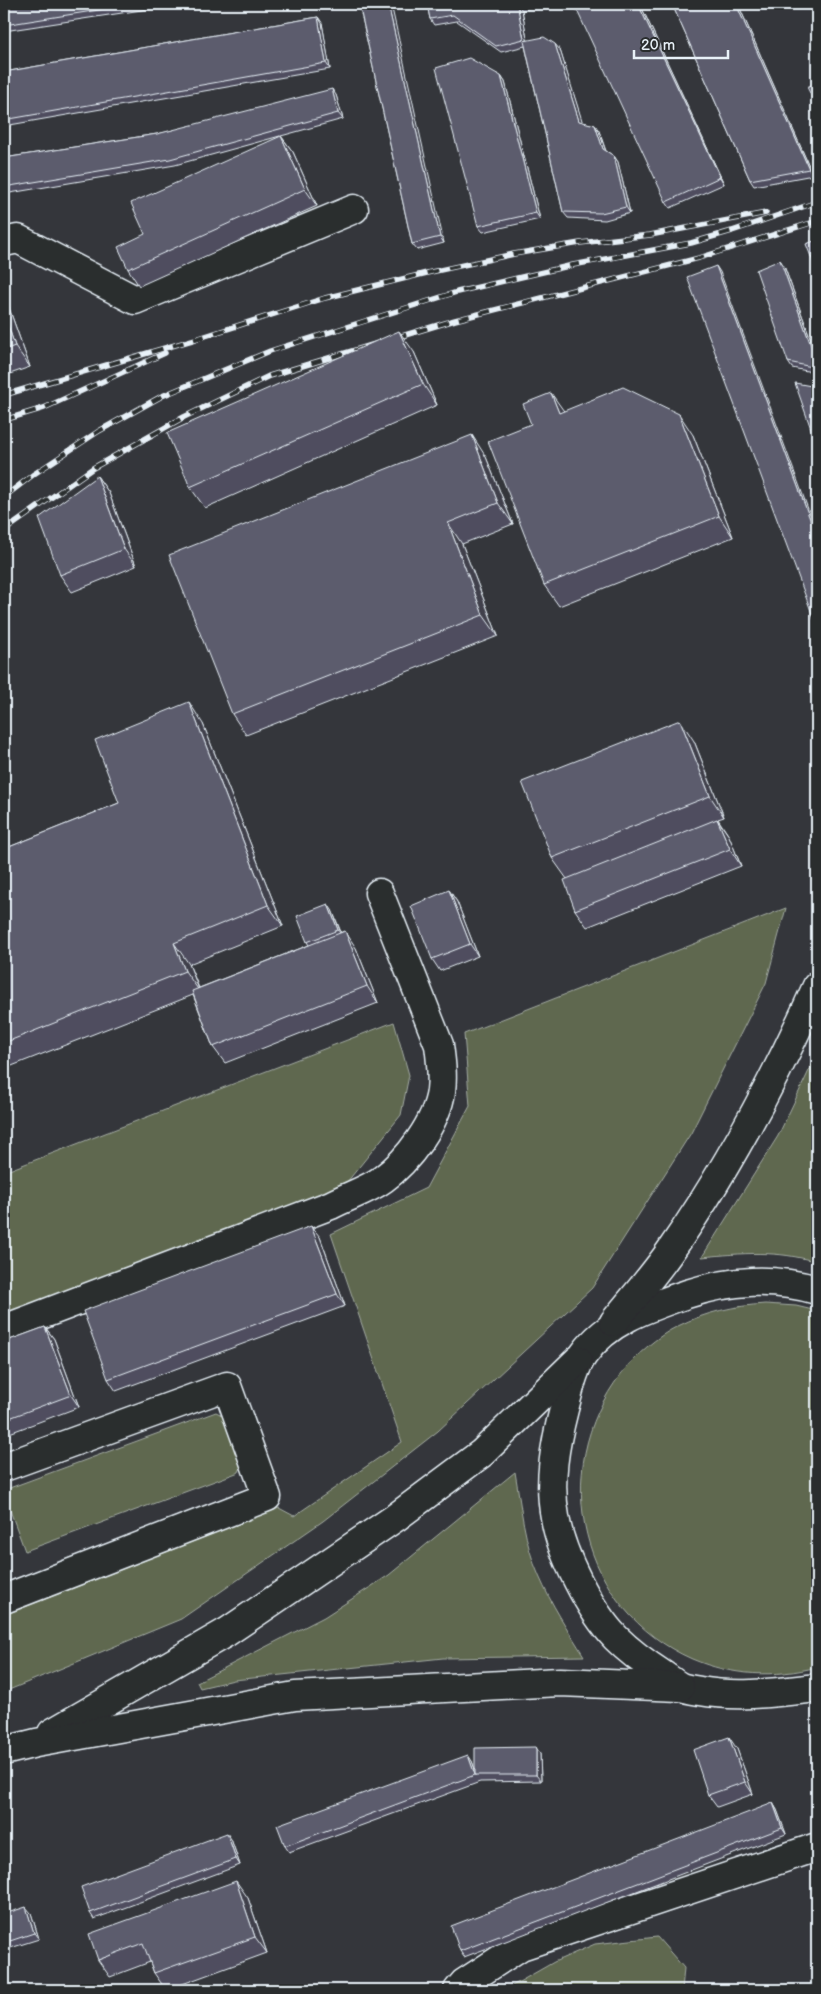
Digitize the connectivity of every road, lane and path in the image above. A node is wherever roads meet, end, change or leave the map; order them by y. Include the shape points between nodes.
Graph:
1 (354, 208) dead end
2 (4, 242) edge
3 (379, 893) dead end
4 (817, 986) edge
5 (817, 1290) edge
6 (612, 1325) junction
7 (4, 1329) edge
8 (584, 1354) junction
9 (4, 1466) edge
10 (4, 1599) edge
11 (682, 1687) junction
12 (817, 1688) edge
13 (36, 1743) junction
14 (4, 1752) edge
15 (817, 1847) edge
16 (458, 1990) edge

1 - 2 main road via 135,300 18,239
3 - 7 main road via 439,1045 442,1069 441,1092 432,1118 402,1162 382,1180 331,1204
4 - 6 main road via 770,1082 704,1200 670,1252
5 - 6 main road via 793,1283 730,1283 666,1301
6 - 8 main road
8 - 11 main road via 572,1380 556,1441 552,1476 554,1517 568,1559 588,1599 615,1636 642,1662
8 - 13 main road via 482,1453 395,1518 227,1632
9 - 10 main road via 226,1386 267,1497
11 - 12 main road via 712,1693 751,1694
11 - 13 main road via 560,1682 295,1696
13 - 14 main road
15 - 16 main road via 522,1946

